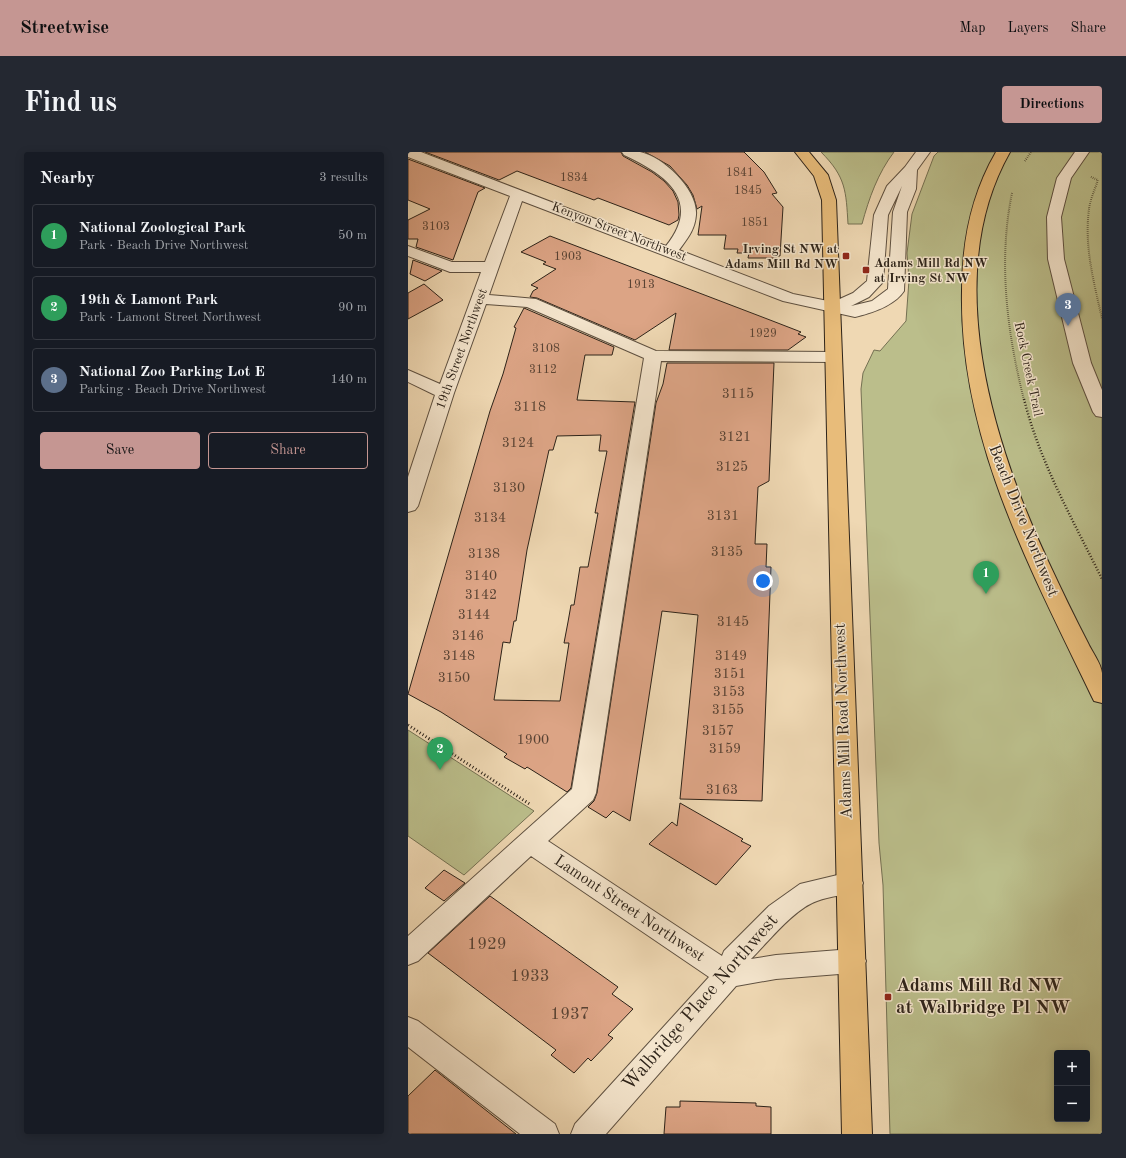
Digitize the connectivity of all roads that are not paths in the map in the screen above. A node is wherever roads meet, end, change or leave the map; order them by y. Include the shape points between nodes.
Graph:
1 (408, 152) edge
2 (629, 152) edge
3 (802, 152) edge
4 (923, 152) edge
5 (1003, 152) edge
6 (1082, 152) edge
7 (910, 170) junction
8 (518, 193) junction
9 (408, 251) edge
10 (670, 251) junction
11 (491, 267) junction
12 (479, 299) junction
13 (832, 307) junction
14 (654, 356) junction
15 (833, 357) junction
16 (408, 375) edge
17 (445, 393) junction
18 (1102, 412) edge
19 (408, 506) edge
20 (1102, 695) edge
21 (531, 843) junction
22 (850, 883) junction
23 (408, 953) edge
24 (852, 961) junction
25 (728, 975) junction
26 (408, 1030) edge
27 (544, 1134) edge
28 (586, 1134) edge
29 (857, 1134) edge

1 - 8 street, Kenyon Street Northwest
2 - 10 street via 649,160 682,188 689,216 685,230
3 - 13 main road, Adams Mill Road Northwest via 821,175 829,200
4 - 7 street
5 - 20 main road, Beach Drive Northwest via 984,192 975,226 972,251 969,322 979,398 1003,480 1038,562
6 - 18 street via 1064,178 1054,217 1056,259 1082,364
7 - 13 street via 894,186 881,215 875,282 857,298
7 - 13 street via 909,189 900,212 896,291 878,304 855,312
8 - 10 street, Kenyon Street Northwest
8 - 11 street, 19th Street Northwest
9 - 11 street via 450,267
10 - 13 street, Kenyon Street Northwest via 789,298
11 - 12 street, 19th Street Northwest
12 - 14 street via 530,302
12 - 17 street, 19th Street Northwest
13 - 15 main road, Adams Mill Road Northwest
14 - 15 street
14 - 21 street via 584,793
15 - 22 main road, Adams Mill Road Northwest
16 - 17 street
17 - 19 street, 19th Street Northwest
21 - 23 street
21 - 25 street, Lamont Street Northwest
22 - 24 main road, Adams Mill Road Northwest
22 - 25 street, Walbridge Place Northwest via 809,892 796,900 778,914 734,959
24 - 25 street via 776,967
24 - 29 main road, Adams Mill Road Northwest
25 - 28 street, Walbridge Place Northwest
26 - 27 street

